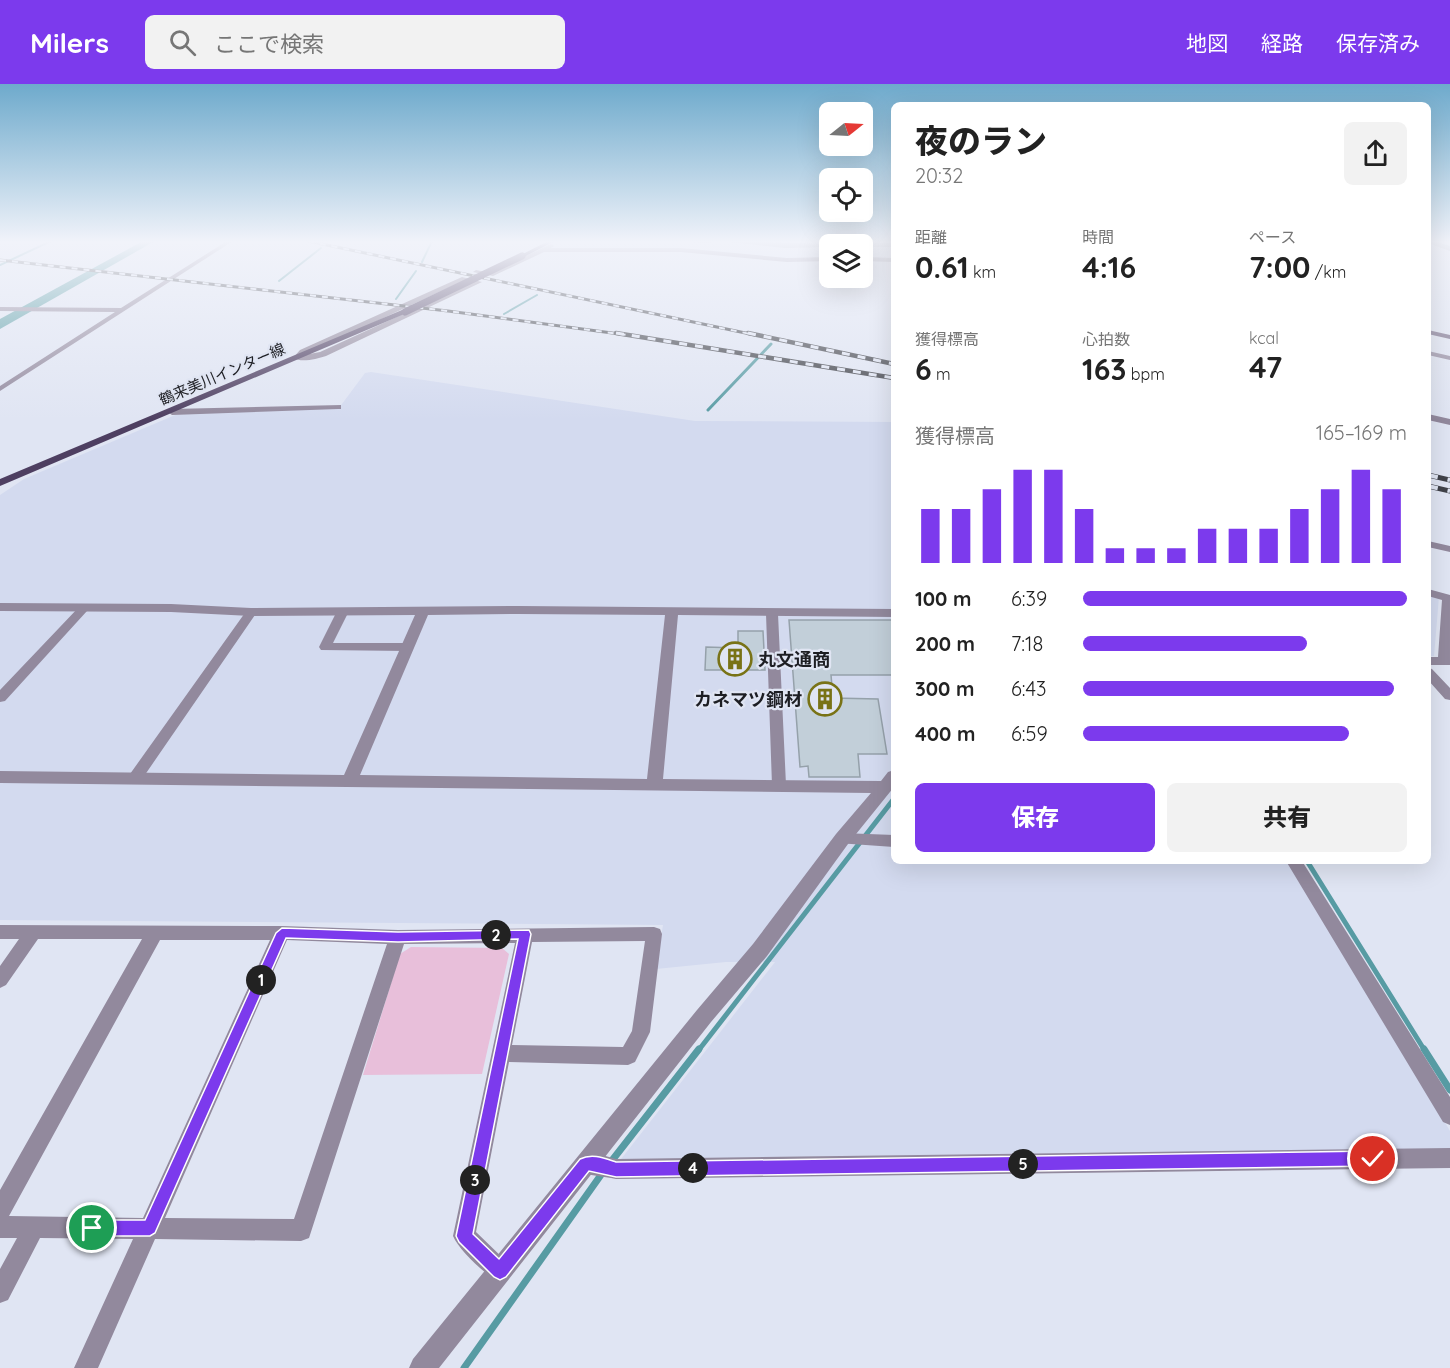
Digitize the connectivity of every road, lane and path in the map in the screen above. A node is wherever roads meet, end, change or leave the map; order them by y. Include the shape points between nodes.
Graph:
1 (134, 301) edge
2 (414, 301) edge
3 (428, 301) edge
4 (438, 301) edge
5 (0, 309) edge
6 (120, 310) junction
7 (1431, 334) edge
8 (1450, 337) edge
9 (1431, 354) edge
10 (1450, 357) edge
11 (297, 358) junction
12 (0, 389) edge
13 (338, 407) dead end
14 (172, 412) junction
15 (1431, 418) edge
16 (1450, 422) edge
17 (0, 483) edge
18 (1431, 545) edge
19 (1450, 549) edge
20 (1431, 593) edge
21 (0, 607) edge
22 (83, 609) junction
23 (343, 611) junction
24 (251, 612) junction
25 (423, 612) junction
26 (672, 612) junction
27 (891, 613) edge
28 (772, 614) junction
29 (407, 647) junction
30 (1447, 661) edge
31 (1431, 662) edge
32 (1431, 675) edge
33 (1450, 696) edge
34 (0, 698) edge
35 (0, 777) edge
36 (135, 778) junction
37 (348, 782) junction
38 (889, 782) edge
39 (655, 783) junction
40 (779, 785) junction
41 (849, 840) junction
42 (891, 841) edge
43 (1296, 864) edge
44 (0, 932) edge
45 (33, 932) junction
46 (282, 933) junction
47 (154, 934) junction
48 (525, 934) junction
49 (398, 937) junction
50 (0, 980) edge
51 (501, 1053) junction
52 (1450, 1115) edge
53 (1450, 1158) edge
54 (599, 1166) junction
55 (0, 1211) edge
56 (0, 1227) edge
57 (34, 1228) junction
58 (150, 1228) junction
59 (500, 1271) junction
60 (0, 1292) edge
61 (86, 1368) edge
62 (422, 1368) edge

1 - 6 street
2 - 11 street
3 - 11 main road, 鶴来美川インター線, bridge
4 - 11 street via 323,354
5 - 6 street
6 - 12 street
7 - 8 main road
9 - 10 street
11 - 14 main road, 鶴来美川インター線
13 - 14 street
14 - 17 main road, 鶴来美川インター線
15 - 16 street
18 - 19 street
20 - 30 street via 1448,598
21 - 22 street
22 - 24 street
22 - 34 street
23 - 24 street
23 - 25 street
23 - 29 street via 325,647
24 - 36 street
25 - 26 street
25 - 29 street
26 - 28 street
26 - 39 street
27 - 28 street
28 - 40 street
29 - 37 street
30 - 31 street
32 - 33 street
35 - 36 street
36 - 37 street
37 - 39 street
38 - 40 street
38 - 41 street
39 - 40 street
41 - 42 street
41 - 54 street via 704,1016
43 - 52 street
44 - 45 street
45 - 47 street
45 - 50 street
46 - 47 street
46 - 49 street
46 - 58 street
47 - 55 street
48 - 49 street
48 - 51 street
48 - 51 street via 654,934 641,1032 628,1056
49 - 58 street via 301,1230
51 - 59 street via 464,1236
53 - 54 street
54 - 59 street
56 - 57 street
57 - 58 street
57 - 60 street
58 - 61 street
59 - 62 street

